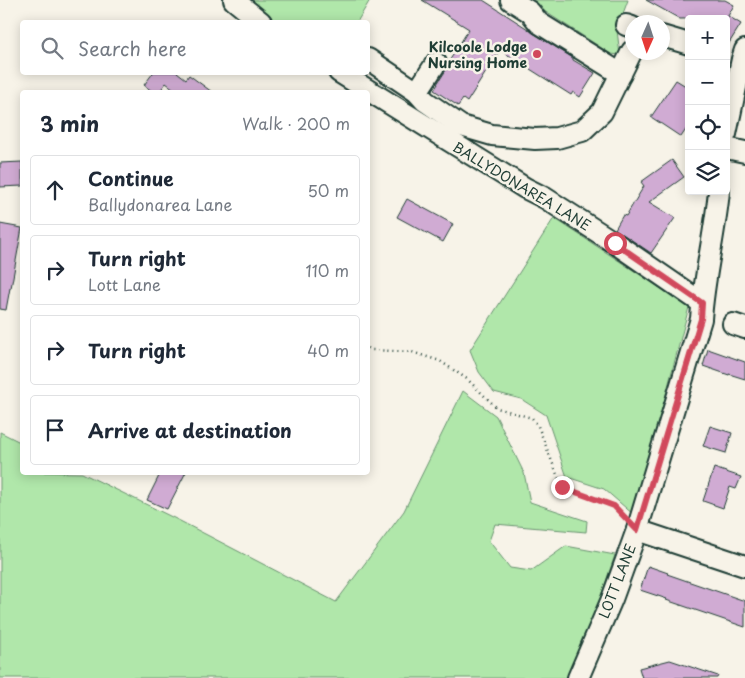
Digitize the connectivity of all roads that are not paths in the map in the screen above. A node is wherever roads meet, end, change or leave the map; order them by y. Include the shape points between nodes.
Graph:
1 (234, 0) edge
2 (511, 0) edge
3 (258, 20) edge
4 (670, 38) edge
5 (685, 43) edge
6 (738, 55) edge
7 (370, 60) edge
8 (628, 60) edge
9 (436, 62) dead end
10 (621, 74) junction
11 (344, 75) edge
12 (368, 90) edge
13 (370, 91) edge
14 (418, 92) junction
15 (730, 108) edge
16 (730, 149) edge
17 (745, 152) edge
18 (719, 195) edge
19 (702, 303) junction
20 (637, 530) junction
21 (745, 566) edge
22 (578, 678) edge

1 - 3 street
2 - 10 street via 530,12 539,23
4 - 5 street
6 - 15 street
7 - 14 street
8 - 10 street
9 - 14 street
10 - 14 street via 602,112 582,131 557,138 492,135 461,126 425,101
11 - 12 street, BALLYDONAREA LANE
13 - 19 street, BALLYDONAREA LANE via 545,198
16 - 17 street
18 - 19 street, LOTT LANE
19 - 20 street, LOTT LANE via 701,319
20 - 21 street
20 - 22 street, LOTT LANE

